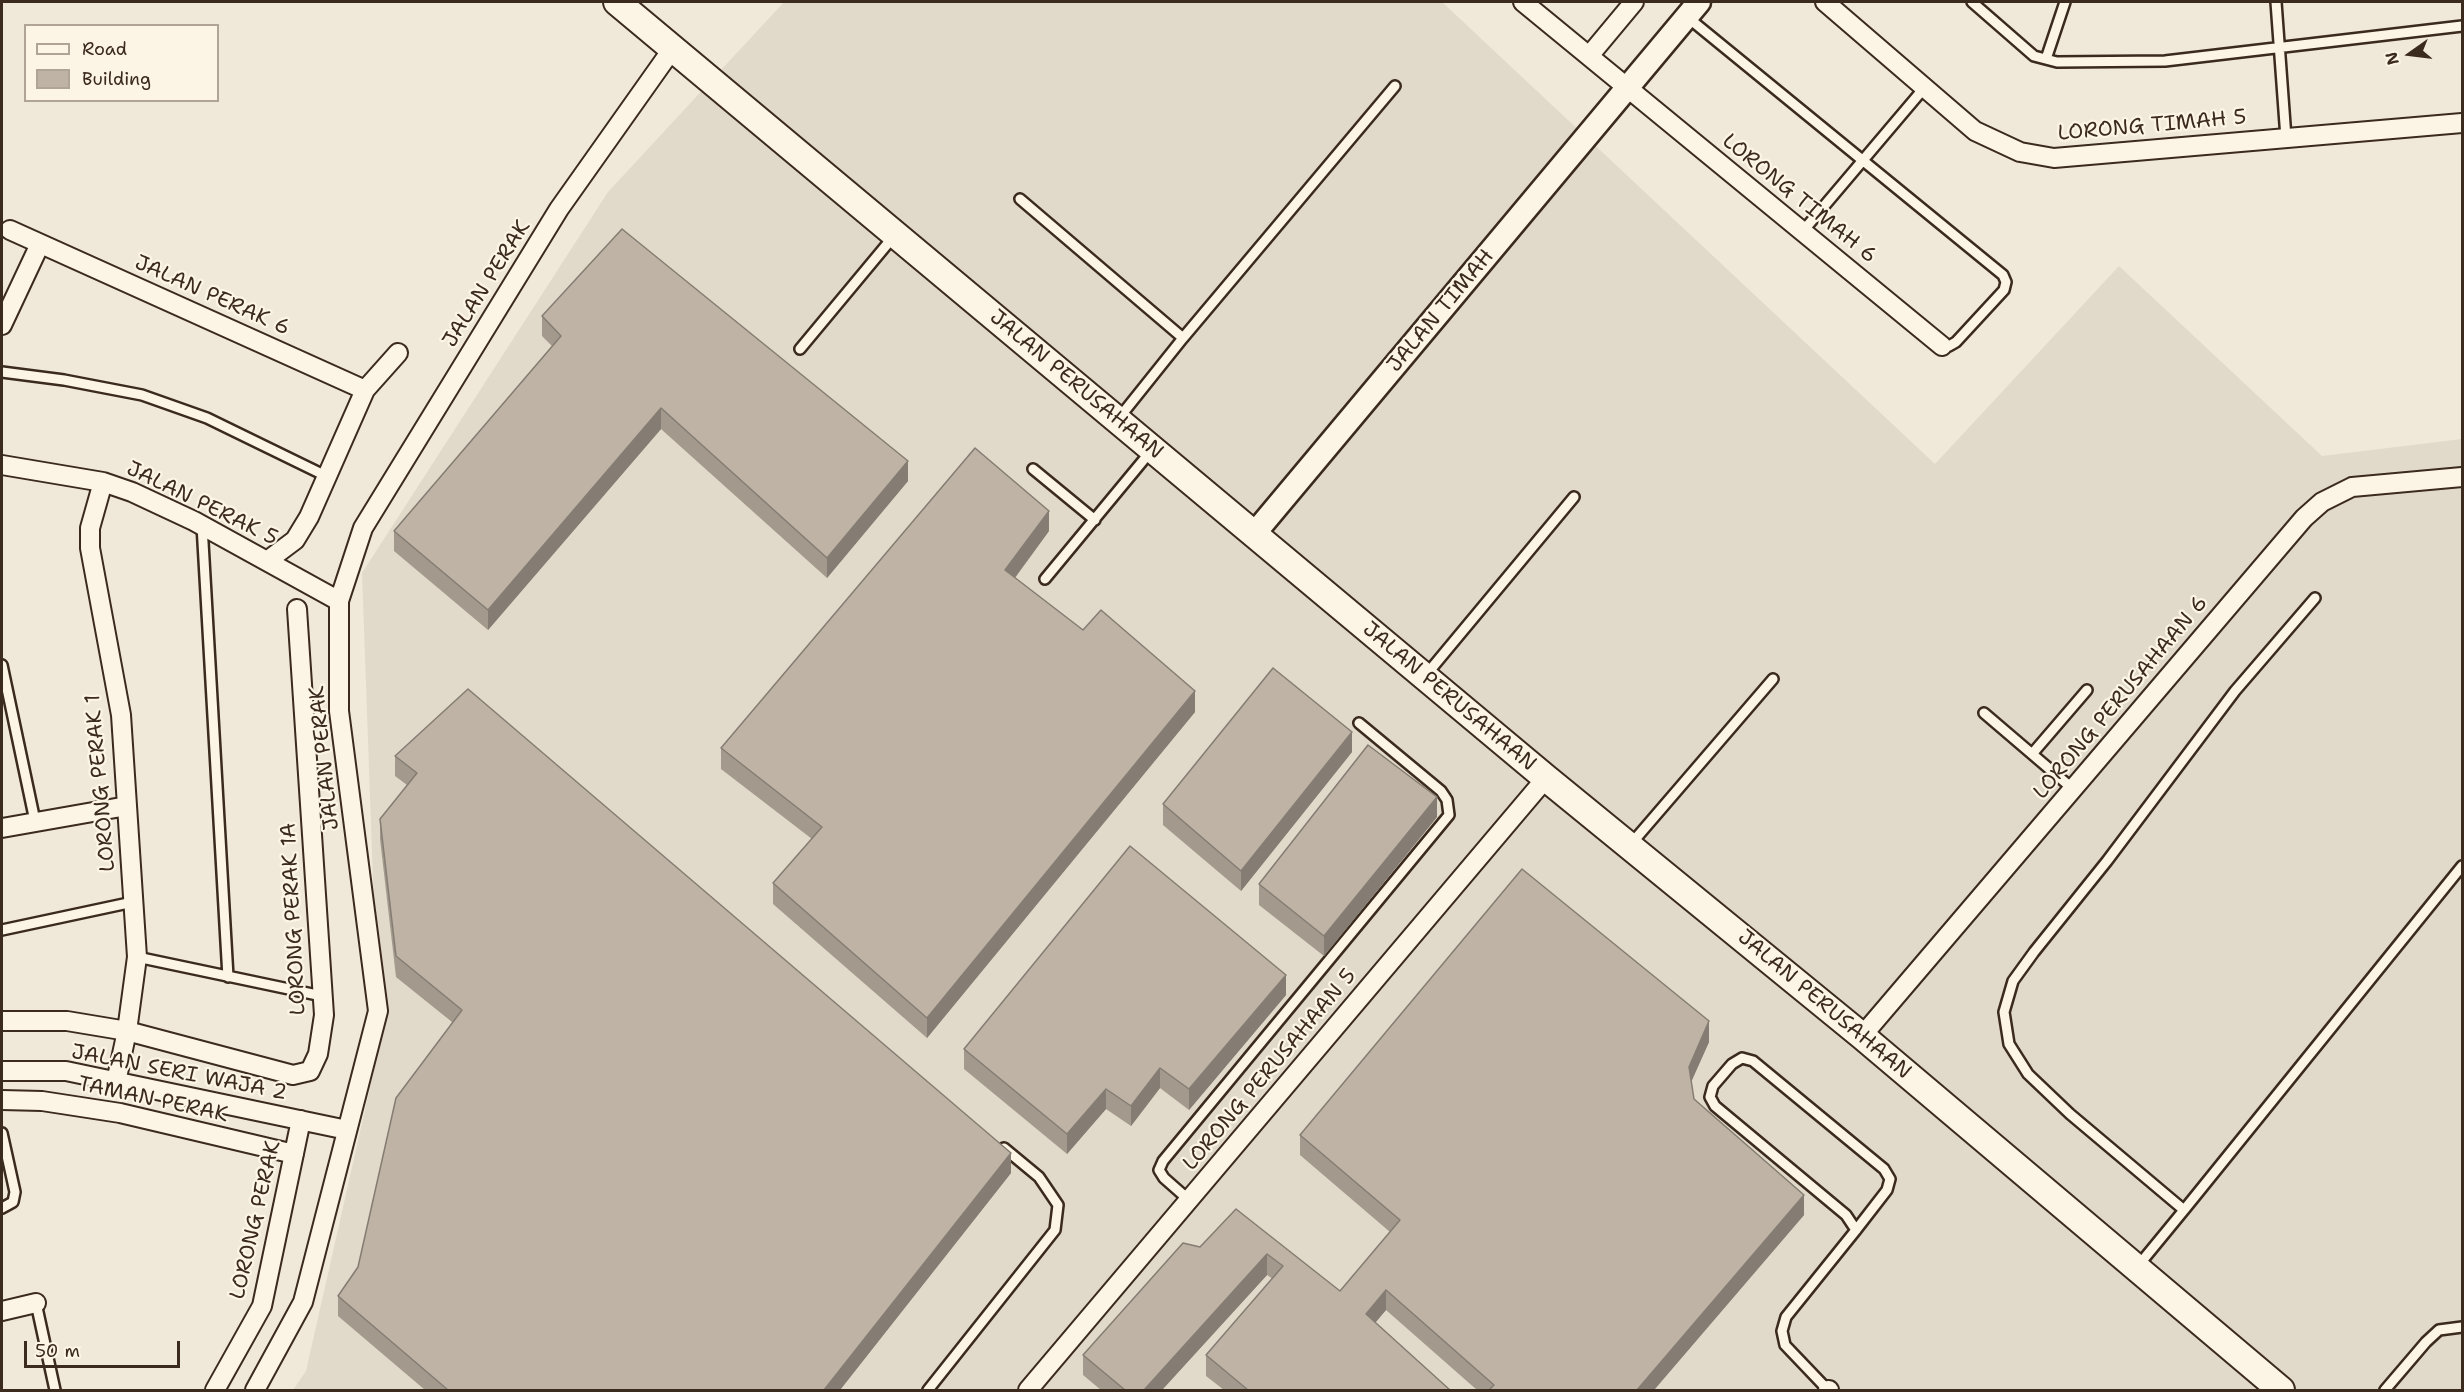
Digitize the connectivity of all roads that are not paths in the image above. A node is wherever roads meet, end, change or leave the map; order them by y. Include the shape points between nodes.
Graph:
1 (617, 2) edge
2 (1523, 2) edge
3 (1634, 2) edge
4 (1826, 2) edge
5 (1972, 2) edge
6 (2066, 2) edge
7 (2276, 2) edge
8 (1693, 9) edge
9 (2463, 26) edge
10 (673, 48) junction
11 (2279, 48) junction
12 (1589, 56) junction
13 (2046, 59) junction
14 (1395, 86) dead end
15 (1924, 87) junction
16 (1627, 88) junction
17 (2463, 123) edge
18 (2286, 138) junction
19 (1863, 160) junction
20 (1020, 199) dead end
21 (10, 230) dead end
22 (1803, 231) junction
23 (895, 235) junction
24 (40, 244) junction
25 (2, 325) edge
26 (1183, 338) junction
27 (1942, 346) joint
28 (800, 349) dead end
29 (398, 353) dead end
30 (2, 372) edge
31 (365, 390) junction
32 (1117, 420) junction
33 (1153, 450) junction
34 (2, 465) edge
35 (1033, 470) dead end
36 (326, 476) junction
37 (2463, 477) edge
38 (103, 482) junction
39 (1574, 497) dead end
40 (1095, 520) junction
41 (202, 525) junction
42 (1254, 534) junction
43 (267, 561) junction
44 (1045, 579) dead end
45 (2315, 598) dead end
46 (339, 601) junction
47 (297, 609) dead end
48 (2, 665) edge
49 (1425, 677) junction
50 (1773, 679) dead end
51 (2087, 690) dead end
52 (1984, 713) dead end
53 (1359, 723) dead end
54 (2032, 754) junction
55 (1546, 777) junction
56 (2073, 789) junction
57 (127, 806) junction
58 (35, 821) junction
59 (2, 828) edge
60 (1629, 845) junction
61 (2463, 866) edge
62 (133, 902) junction
63 (2, 930) edge
64 (137, 957) junction
65 (228, 977) junction
66 (322, 996) junction
67 (2, 1021) edge
68 (127, 1031) junction
69 (1862, 1036) junction
70 (2, 1071) edge
71 (116, 1082) junction
72 (2, 1100) edge
73 (301, 1120) junction
74 (347, 1130) junction
75 (2, 1133) edge
76 (994, 1139) edge
77 (294, 1154) junction
78 (1189, 1200) junction
79 (2, 1208) edge
80 (2184, 1210) junction
81 (1856, 1230) junction
82 (2137, 1268) junction
83 (36, 1303) joint
84 (2, 1311) edge
85 (2463, 1327) edge
86 (55, 1390) edge
87 (215, 1390) edge
88 (255, 1390) edge
89 (928, 1390) edge
90 (1028, 1390) edge
91 (1828, 1390) edge
92 (2281, 1390) edge
93 (2385, 1390) edge

1 - 10 main road, JALAN PERUSAHAAN
2 - 12 street, LORONG TIMAH 6
3 - 12 street
4 - 15 street, LORONG TIMAH 5
5 - 13 lane via 2034,56
6 - 13 lane
7 - 11 lane
8 - 16 street, JALAN TIMAH
8 - 19 lane
9 - 11 lane
10 - 23 main road, JALAN PERUSAHAAN
10 - 46 street, JALAN PERAK via 559,209 363,528
11 - 13 lane via 2165,61
11 - 18 lane
12 - 16 street, LORONG TIMAH 6
14 - 26 lane
15 - 18 street, LORONG TIMAH 5 via 1975,131 2020,152 2054,158
15 - 19 lane
16 - 22 street, LORONG TIMAH 6
16 - 42 street, JALAN TIMAH
17 - 18 street, LORONG TIMAH 5
19 - 22 lane
19 - 27 lane via 2003,275 2006,282 2004,290 1956,342
20 - 26 lane
21 - 24 street, JALAN PERAK 6
22 - 27 street, LORONG TIMAH 6
23 - 28 lane
23 - 32 main road, JALAN PERUSAHAAN
24 - 25 street
24 - 31 street, JALAN PERAK 6
26 - 32 lane
29 - 31 street
30 - 36 lane via 142,395 207,418
31 - 36 street
32 - 33 main road, JALAN PERUSAHAAN
33 - 40 lane
33 - 42 main road, JALAN PERUSAHAAN
34 - 38 street, JALAN PERAK 5
35 - 40 lane
36 - 43 street via 295,540
37 - 56 street, LORONG PERUSAHAAN 6 via 2352,486 2322,502 2304,518
38 - 41 street, JALAN PERAK 5
38 - 57 street, LORONG PERAK 1 via 90,528 90,548 121,715
39 - 49 lane
40 - 44 lane
41 - 43 street, JALAN PERAK 5
41 - 65 lane
42 - 49 main road, JALAN PERUSAHAAN
43 - 46 street, JALAN PERAK 5
45 - 80 lane via 2235,692 2034,952 2013,981 2004,1012 2009,1044 2028,1074
46 - 74 street, JALAN PERAK via 339,711 378,1011
47 - 66 street, LORONG PERAK 1A
48 - 58 lane
49 - 55 main road, JALAN PERUSAHAAN
50 - 60 lane
51 - 54 lane
52 - 54 lane
53 - 78 lane via 1441,791 1449,815 1162,1161 1160,1170 1164,1178
54 - 56 lane
55 - 60 main road, JALAN PERUSAHAAN
55 - 78 street, LORONG PERUSAHAAN 5
56 - 69 street, LORONG PERUSAHAAN 6
57 - 58 street
57 - 62 street, LORONG PERAK 1
58 - 59 street
60 - 69 main road, JALAN PERUSAHAAN
61 - 80 lane
62 - 63 lane
62 - 64 street, LORONG PERAK 1
64 - 65 lane
64 - 68 street, LORONG PERAK 1
65 - 66 lane
66 - 68 street, LORONG PERAK 1A via 324,1015 318,1054 310,1071 293,1075
67 - 68 street via 67,1021
68 - 71 street, LORONG PERAK 1
69 - 82 main road, JALAN PERUSAHAAN
70 - 71 street, JALAN SERI WAJA 2 via 66,1071
71 - 73 street, JALAN SERI WAJA 2
72 - 77 street, TAMAN PERAK via 42,1101 120,1113
73 - 74 street, JALAN SERI WAJA 2
73 - 77 street, LORONG PERAK
74 - 88 street, JALAN PERAK via 303,1302
75 - 79 lane via 15,1192 13,1202
76 - 89 lane via 1039,1177 1058,1205 1055,1230
77 - 87 street, LORONG PERAK via 262,1306
78 - 90 street, LORONG PERUSAHAAN 5
80 - 82 lane
81 - 81 lane via 1846,1215 1715,1106 1710,1097 1713,1086 1732,1064 1742,1058 1753,1061 1884,1169 1890,1179 1887,1190
81 - 91 lane via 1786,1317 1782,1331 1785,1345
82 - 92 main road, JALAN PERUSAHAAN
83 - 84 street
83 - 86 lane
85 - 93 lane via 2439,1330

